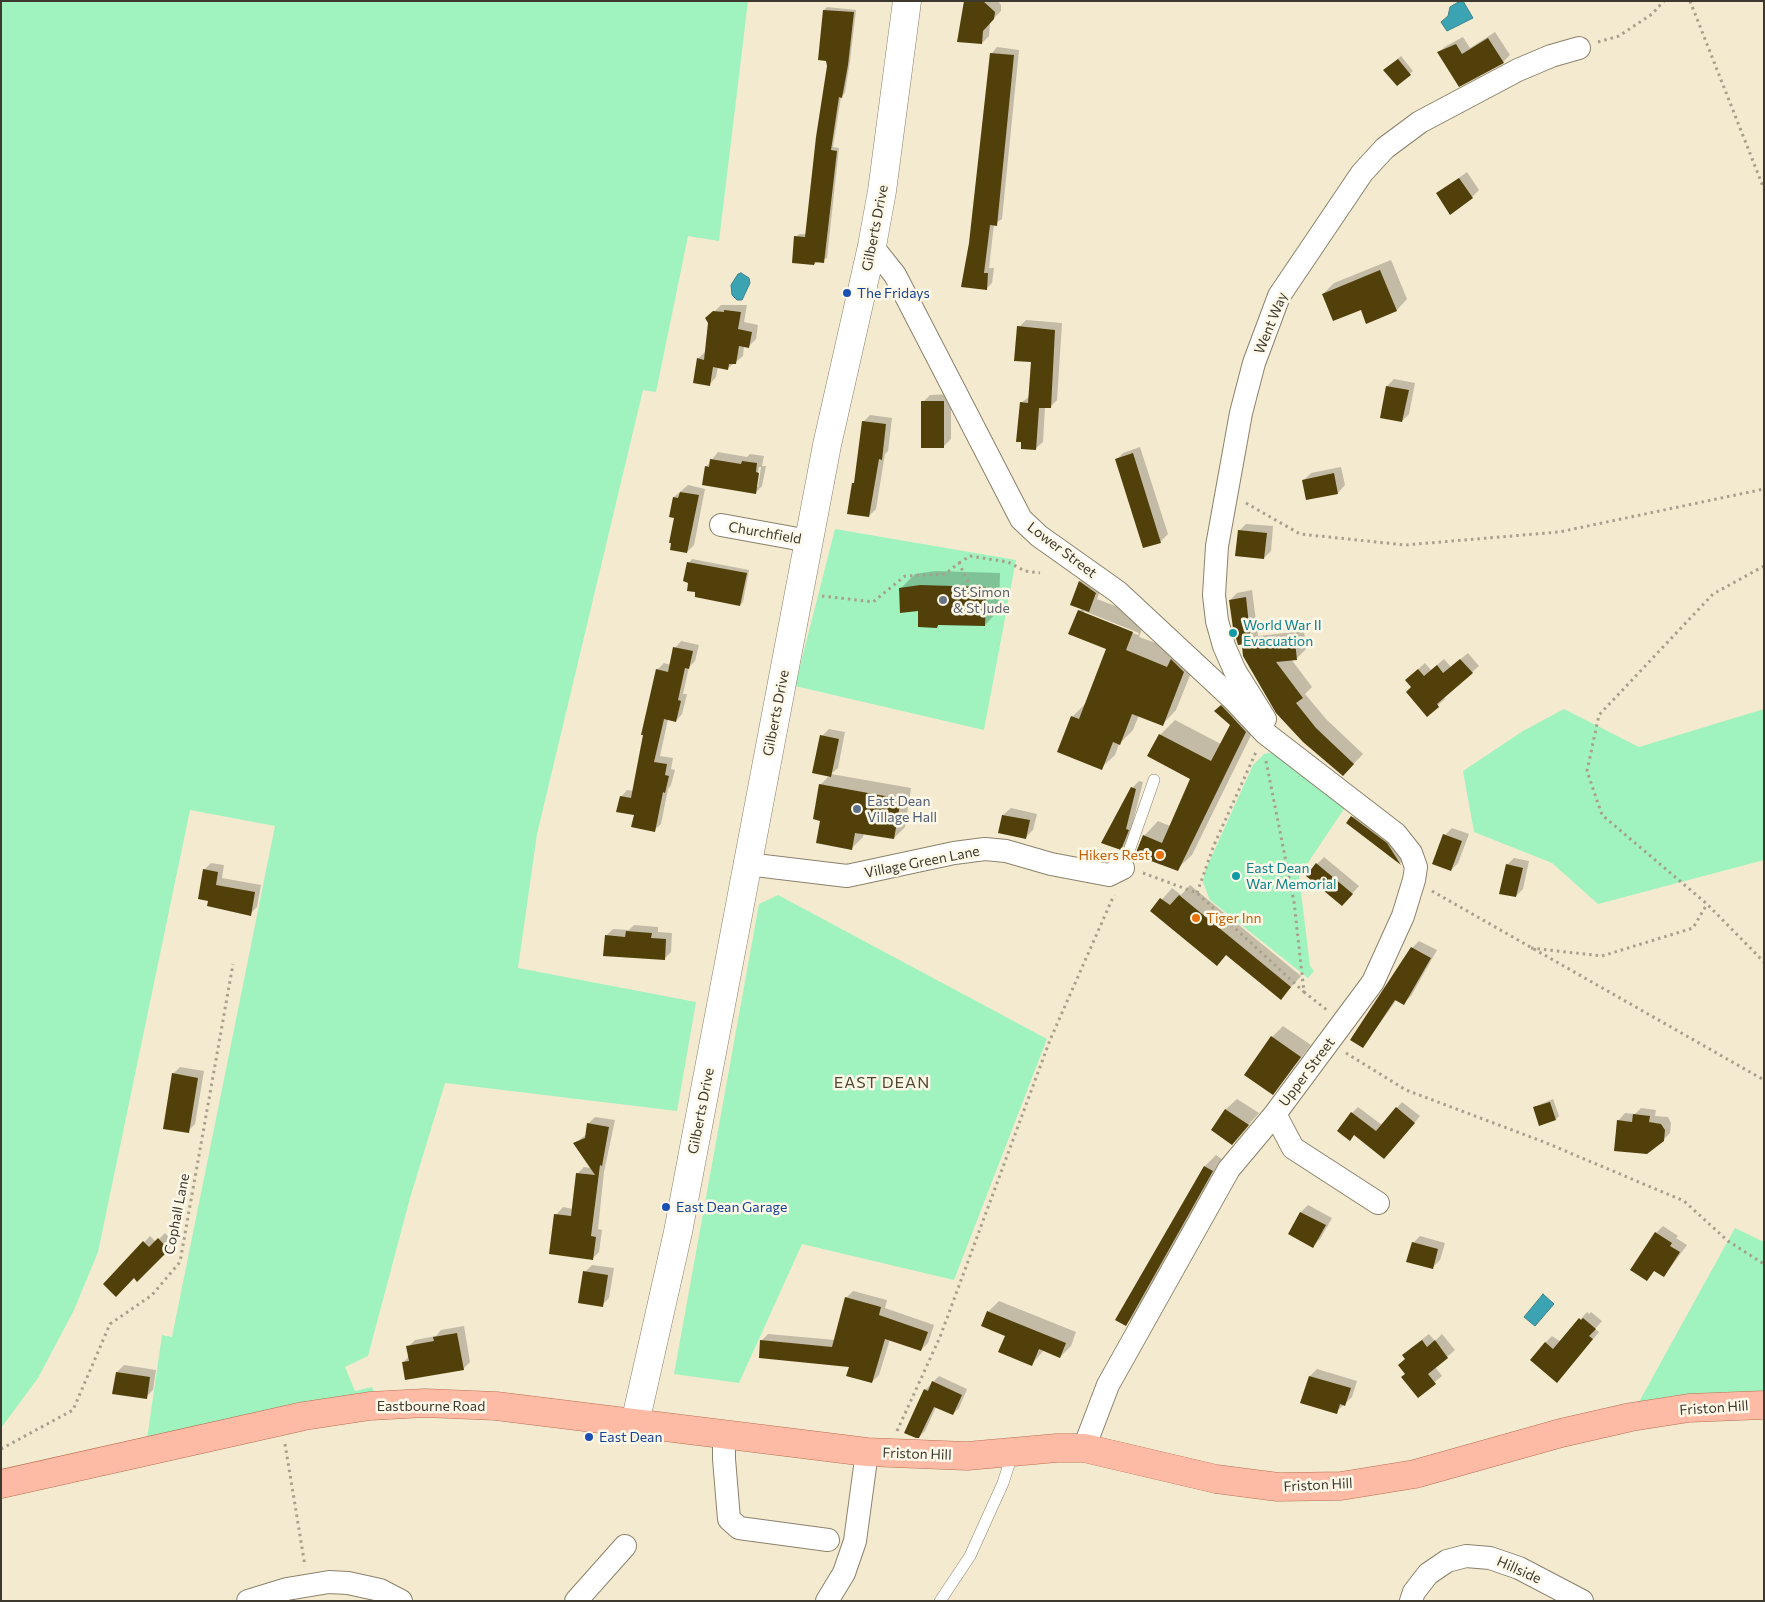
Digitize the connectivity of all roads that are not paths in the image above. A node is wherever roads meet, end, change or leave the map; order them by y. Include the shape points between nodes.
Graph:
1 (907, 1) edge
2 (1579, 48) road end
3 (872, 246) junction
4 (721, 524) dead end
5 (809, 541) junction
6 (1265, 733) junction
7 (1154, 780) dead end
8 (747, 864) junction
9 (1123, 868) joint
10 (1275, 1114) junction
11 (1378, 1203) dead end
12 (1764, 1405) edge
13 (635, 1423) junction
14 (724, 1434) junction
15 (1084, 1448) junction
16 (1013, 1452) junction
17 (879, 1453) junction
18 (1, 1484) edge
19 (828, 1540) dead end
20 (625, 1546) dead end
21 (293, 1591) edge
22 (248, 1601) edge
23 (400, 1601) edge
24 (576, 1601) edge
25 (827, 1601) edge
26 (940, 1601) edge
27 (1411, 1601) edge
28 (1582, 1601) edge

1 - 3 street, Gilberts Drive
2 - 6 street, Went Way via 1518,70 1420,122 1385,148 1362,173 1279,296 1254,363 1243,405 1217,546 1214,595 1224,646 1235,671 1265,717
3 - 5 street, Gilberts Drive
3 - 6 street, Lower Street via 895,275 1021,519 1039,536 1118,592
4 - 5 street, Churchfield
5 - 8 street, Gilberts Drive
6 - 10 street, Upper Street via 1396,834 1416,867 1403,916 1373,982
7 - 9 lane
8 - 9 street, Village Green Lane via 847,876 985,849 1109,875
8 - 13 street, Gilberts Drive via 678,1232
10 - 11 street via 1293,1148
10 - 15 street, Upper Street via 1229,1169 1202,1216 1108,1385
12 - 15 main road, Friston Hill via 1689,1408 1631,1417 1415,1474 1342,1486 1278,1487 1216,1479
13 - 14 main road, Eastbourne Road
13 - 18 main road, Eastbourne Road via 496,1406 425,1403 370,1406 281,1421
14 - 17 main road, Eastbourne Road
14 - 19 street via 730,1519 739,1528
15 - 16 main road, Friston Hill
16 - 17 main road, Friston Hill via 967,1456
16 - 26 lane via 1003,1483 970,1556
17 - 25 street via 844,1573
20 - 24 street
21 - 22 street
21 - 23 street via 348,1582 380,1590
27 - 28 street, Hillside via 1428,1574 1447,1561 1466,1556 1490,1558 1519,1568

